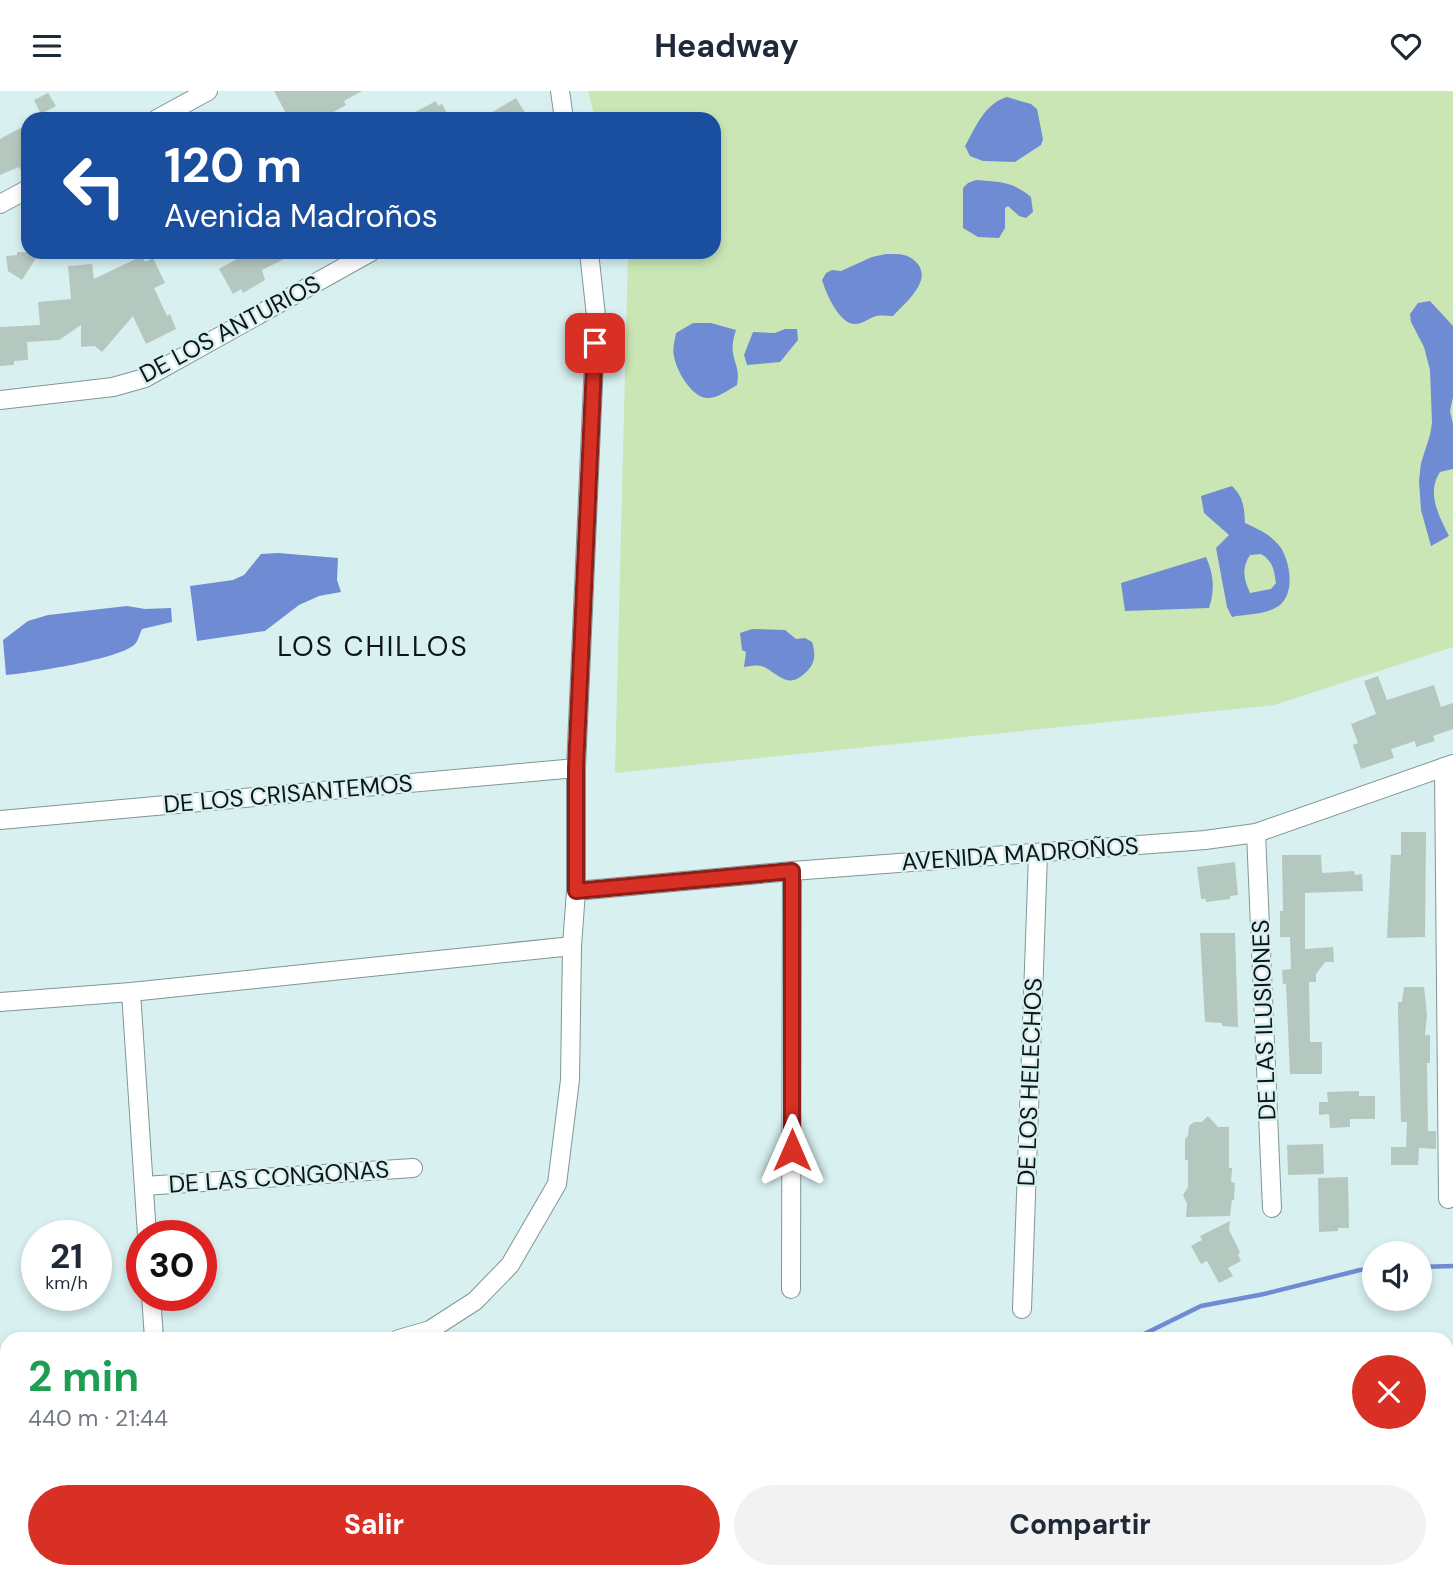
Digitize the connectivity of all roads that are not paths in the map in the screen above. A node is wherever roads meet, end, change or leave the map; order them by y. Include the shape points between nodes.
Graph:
1 (208, 91) edge
2 (560, 91) edge
3 (170, 112) edge
4 (564, 112) edge
5 (21, 193) edge
6 (0, 204) edge
7 (358, 259) edge
8 (590, 259) edge
9 (0, 400) edge
10 (1448, 766) edge
11 (576, 768) junction
12 (0, 820) edge
13 (1256, 833) junction
14 (1038, 854) junction
15 (792, 871) junction
16 (576, 891) junction
17 (572, 946) junction
18 (131, 992) junction
19 (0, 1002) edge
20 (413, 1168) dead end
21 (144, 1186) junction
22 (1448, 1199) dead end
23 (1272, 1208) dead end
24 (146, 1220) edge
25 (791, 1289) dead end
26 (1022, 1309) dead end
27 (152, 1311) edge
28 (154, 1332) edge
29 (423, 1332) edge

1 - 3 street
2 - 4 street
5 - 6 street
7 - 9 street, DE LOS ANTURIOS via 145,378 113,387
8 - 11 street via 596,316
10 - 13 street, AVENIDA MADROÑOS
10 - 22 street
11 - 12 street, DE LOS CRISANTEMOS
11 - 16 street
13 - 14 street, AVENIDA MADROÑOS
13 - 23 street, DE LAS ILUSIONES
14 - 15 street, AVENIDA MADROÑOS
14 - 26 street, DE LOS HELECHOS
15 - 16 street, AVENIDA MADROÑOS
15 - 25 street
16 - 17 street
17 - 18 street
17 - 29 street via 570,1080 557,1184 510,1265 475,1301
18 - 19 street
18 - 21 street
20 - 21 street, DE LAS CONGONAS
21 - 24 street
27 - 28 street

